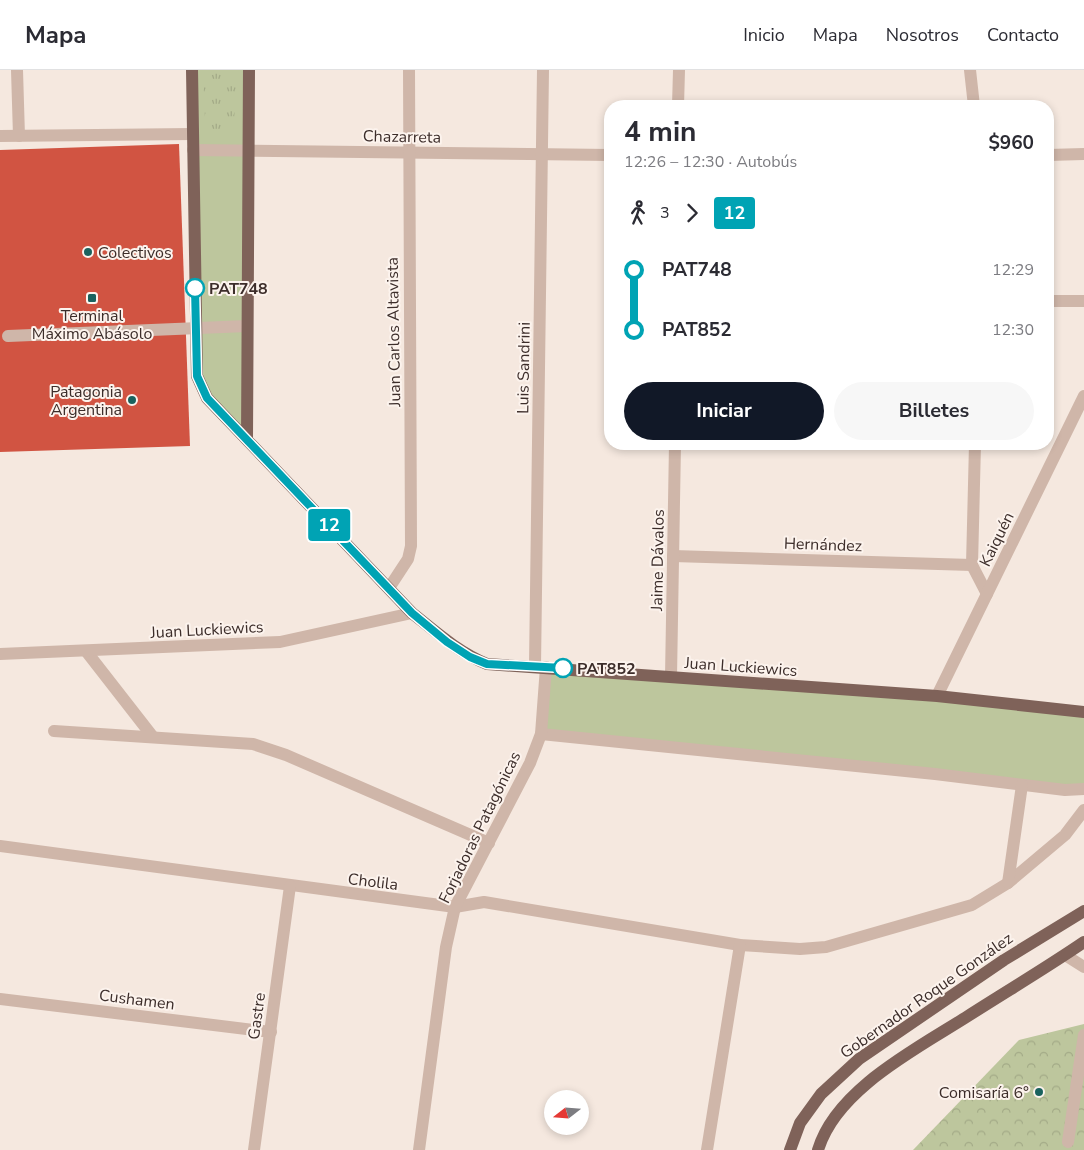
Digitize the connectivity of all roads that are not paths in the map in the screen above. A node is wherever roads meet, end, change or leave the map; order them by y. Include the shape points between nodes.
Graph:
1 (17, 70) edge
2 (192, 70) edge
3 (249, 70) edge
4 (408, 70) edge
5 (543, 70) edge
6 (679, 70) edge
7 (970, 70) edge
8 (678, 100) edge
9 (973, 100) edge
10 (192, 134) junction
11 (0, 136) edge
12 (19, 136) junction
13 (193, 150) junction
14 (248, 150) junction
15 (407, 152) junction
16 (1084, 154) edge
17 (543, 155) junction
18 (604, 155) edge
19 (1054, 155) edge
20 (1054, 301) edge
21 (1084, 301) edge
22 (247, 326) junction
23 (195, 328) junction
24 (8, 336) dead end
25 (1084, 396) edge
26 (247, 439) junction
27 (675, 450) edge
28 (975, 450) edge
29 (673, 556) junction
30 (972, 565) junction
31 (389, 588) junction
32 (987, 594) junction
33 (412, 613) junction
34 (86, 651) junction
35 (0, 654) edge
36 (540, 666) junction
37 (671, 677) junction
38 (937, 696) junction
39 (1084, 712) edge
40 (54, 731) dead end
41 (541, 734) junction
42 (153, 736) junction
43 (1022, 786) junction
44 (1084, 790) edge
45 (1084, 810) edge
46 (489, 843) junction
47 (0, 846) edge
48 (1008, 883) junction
49 (290, 886) junction
50 (455, 907) junction
51 (1084, 911) edge
52 (1084, 942) edge
53 (740, 945) junction
54 (1065, 955) junction
55 (1084, 967) edge
56 (0, 999) edge
57 (271, 1032) junction
58 (1084, 1035) edge
59 (1068, 1142) dead end
60 (254, 1150) edge
61 (418, 1150) edge
62 (707, 1150) edge
63 (790, 1150) edge
64 (818, 1150) edge

1 - 12 street
2 - 10 main road, Juan Luckiewics
3 - 14 main road
4 - 15 street, Juan Carlos Altavista
5 - 17 street, Luis Sandrini
6 - 8 street
7 - 9 street
10 - 12 street
10 - 13 main road, Juan Luckiewics
11 - 12 street
13 - 14 street, Chazarreta
13 - 23 main road, Juan Luckiewics
14 - 15 street, Chazarreta
14 - 22 main road
15 - 17 street, Chazarreta
15 - 31 street, Juan Carlos Altavista via 411,546 408,559
16 - 19 street
17 - 18 street, Chazarreta
17 - 36 street, Luis Sandrini
20 - 21 street
22 - 23 street
22 - 26 main road
23 - 24 street
23 - 26 main road, Juan Luckiewics via 197,376 207,398
25 - 32 street, Kaiquén
26 - 31 main road, Juan Luckiewics
27 - 29 street, Jaime Dávalos
28 - 30 street
29 - 30 street, Hernández
29 - 37 street, Jaime Dávalos
30 - 32 street
31 - 33 main road, Juan Luckiewics
32 - 38 street, Kaiquén
33 - 34 street, Juan Luckiewics via 280,642
33 - 36 main road, Juan Luckiewics via 470,657 487,664
34 - 35 street, Juan Luckiewics
34 - 42 street
36 - 37 main road, Juan Luckiewics
36 - 41 street, Forjadoras Patagónicas
37 - 38 main road, Juan Luckiewics
38 - 39 main road, Juan Luckiewics
40 - 42 street
41 - 43 street via 935,774
41 - 46 street, Forjadoras Patagónicas via 530,763
42 - 46 street via 252,744 286,755
43 - 44 street
43 - 48 street
45 - 48 street, Cholila via 1065,834
46 - 50 street, Forjadoras Patagónicas
47 - 49 street, Cholila
48 - 53 street, Cholila via 972,905 826,947 800,949
49 - 50 street, Cholila
49 - 57 street, Gastre
50 - 53 street, Cholila via 484,902
50 - 61 street, Forjadoras Patagónicas via 446,947
51 - 63 main road, Gobernador Roque González via 1004,960 859,1059 821,1094 800,1123
52 - 54 main road
53 - 62 street
54 - 55 street
54 - 64 main road via 890,1065 842,1107
56 - 57 street, Cushamen
57 - 60 street, Gastre
58 - 59 street

